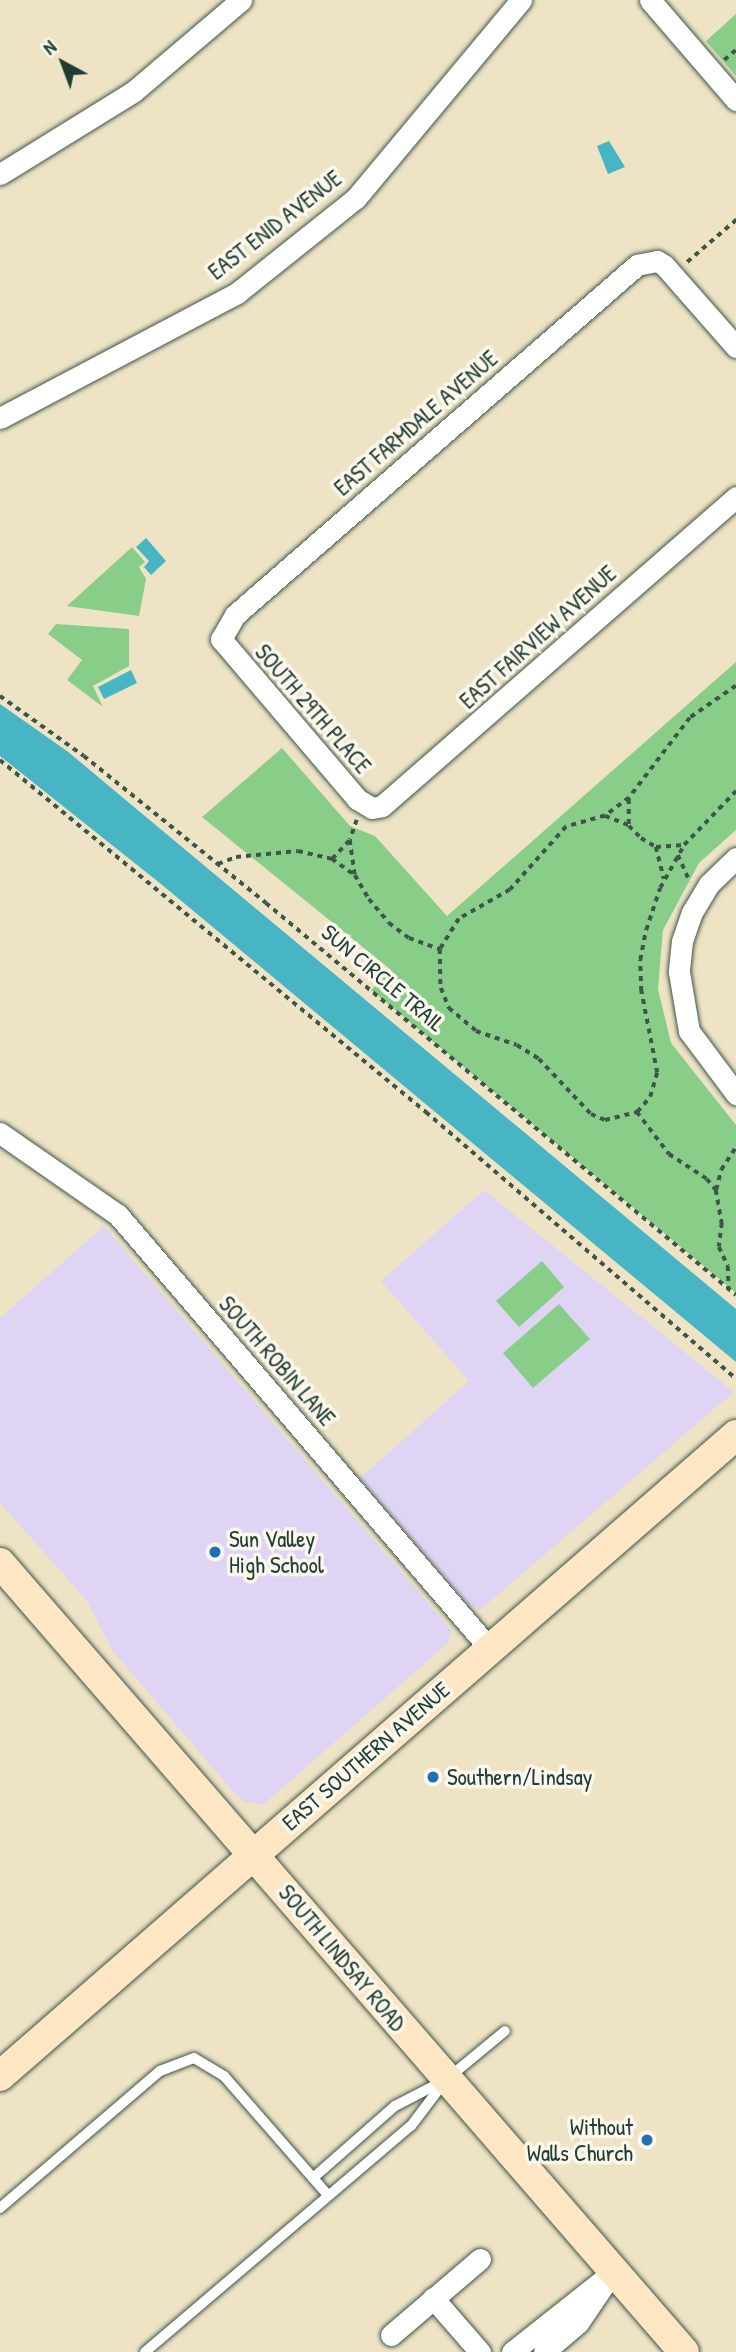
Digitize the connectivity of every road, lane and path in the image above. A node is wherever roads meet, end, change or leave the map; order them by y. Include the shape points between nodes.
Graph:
1 (241, 0) edge
2 (521, 0) edge
3 (650, 0) edge
4 (736, 100) edge
5 (0, 174) edge
6 (736, 220) edge
7 (685, 264) dead end
8 (736, 347) edge
9 (0, 418) edge
10 (736, 497) edge
11 (221, 639) joint
12 (736, 686) edge
13 (0, 695) edge
14 (0, 760) edge
15 (736, 791) edge
16 (629, 797) junction
17 (368, 807) junction
18 (605, 816) junction
19 (629, 826) junction
20 (350, 840) junction
21 (684, 845) junction
22 (656, 847) junction
23 (736, 858) edge
24 (332, 859) junction
25 (218, 864) junction
26 (355, 875) junction
27 (664, 880) junction
28 (440, 949) junction
29 (736, 1094) edge
30 (637, 1112) junction
31 (0, 1133) edge
32 (736, 1147) edge
33 (716, 1190) junction
34 (729, 1290) junction
35 (736, 1295) edge
36 (736, 1379) edge
37 (735, 1428) edge
38 (0, 1563) edge
39 (491, 1649) junction
40 (254, 1854) junction
41 (505, 2031) dead end
42 (0, 2076) edge
43 (447, 2079) junction
44 (313, 2178) junction
45 (327, 2194) junction
46 (0, 2208) edge
47 (480, 2259) dead end
48 (614, 2272) junction
49 (433, 2298) junction
50 (532, 2334) junction
51 (391, 2335) dead end
52 (545, 2351) edge
53 (145, 2352) edge
54 (480, 2352) edge
55 (512, 2352) edge
56 (684, 2352) edge

1 - 5 street via 132,92
2 - 9 street, EAST ENID AVENUE via 356,198 237,293
3 - 4 street
6 - 7 path
8 - 11 street, EAST FARMDALE AVENUE via 657,261 637,265 235,615
10 - 17 street, EAST FAIRVIEW AVENUE via 390,803
11 - 17 street, SOUTH 29TH PLACE
12 - 16 path via 690,718
13 - 25 path, SUN CIRCLE TRAIL
14 - 36 path via 405,1095
15 - 21 path
16 - 18 path
16 - 19 path
17 - 20 path
18 - 19 path
18 - 28 path via 566,827 510,890 459,919
19 - 22 path
20 - 24 path
20 - 26 path
21 - 22 path
21 - 27 path
22 - 27 path
23 - 29 street via 700,897 685,927 680,1002 689,1031
24 - 25 path via 279,852
24 - 26 path
25 - 34 path, SUN CIRCLE TRAIL
26 - 28 path via 388,923 409,938
27 - 30 path via 640,960 656,1084
28 - 30 path via 441,988 449,1008 463,1022 538,1059 591,1114 606,1120
30 - 33 path via 669,1154
31 - 39 street, SOUTH ROBIN LANE via 118,1215
32 - 33 path via 721,1170
33 - 34 path via 722,1223 719,1247 728,1266
34 - 35 path, SUN CIRCLE TRAIL
37 - 39 main road, EAST SOUTHERN AVENUE
38 - 40 main road, SOUTH LINDSAY ROAD
39 - 40 main road, EAST SOUTHERN AVENUE
40 - 42 main road, EAST SOUTHERN AVENUE
40 - 43 main road, SOUTH LINDSAY ROAD
41 - 43 lane
43 - 44 lane via 395,2106
43 - 45 lane via 411,2126
43 - 48 main road, SOUTH LINDSAY ROAD
44 - 45 lane
44 - 46 lane via 224,2077 194,2058 160,2071
45 - 53 lane
47 - 49 street
48 - 50 street
48 - 52 street via 578,2323
48 - 56 main road, SOUTH LINDSAY ROAD
49 - 51 street
49 - 54 street
50 - 52 street
50 - 55 street

